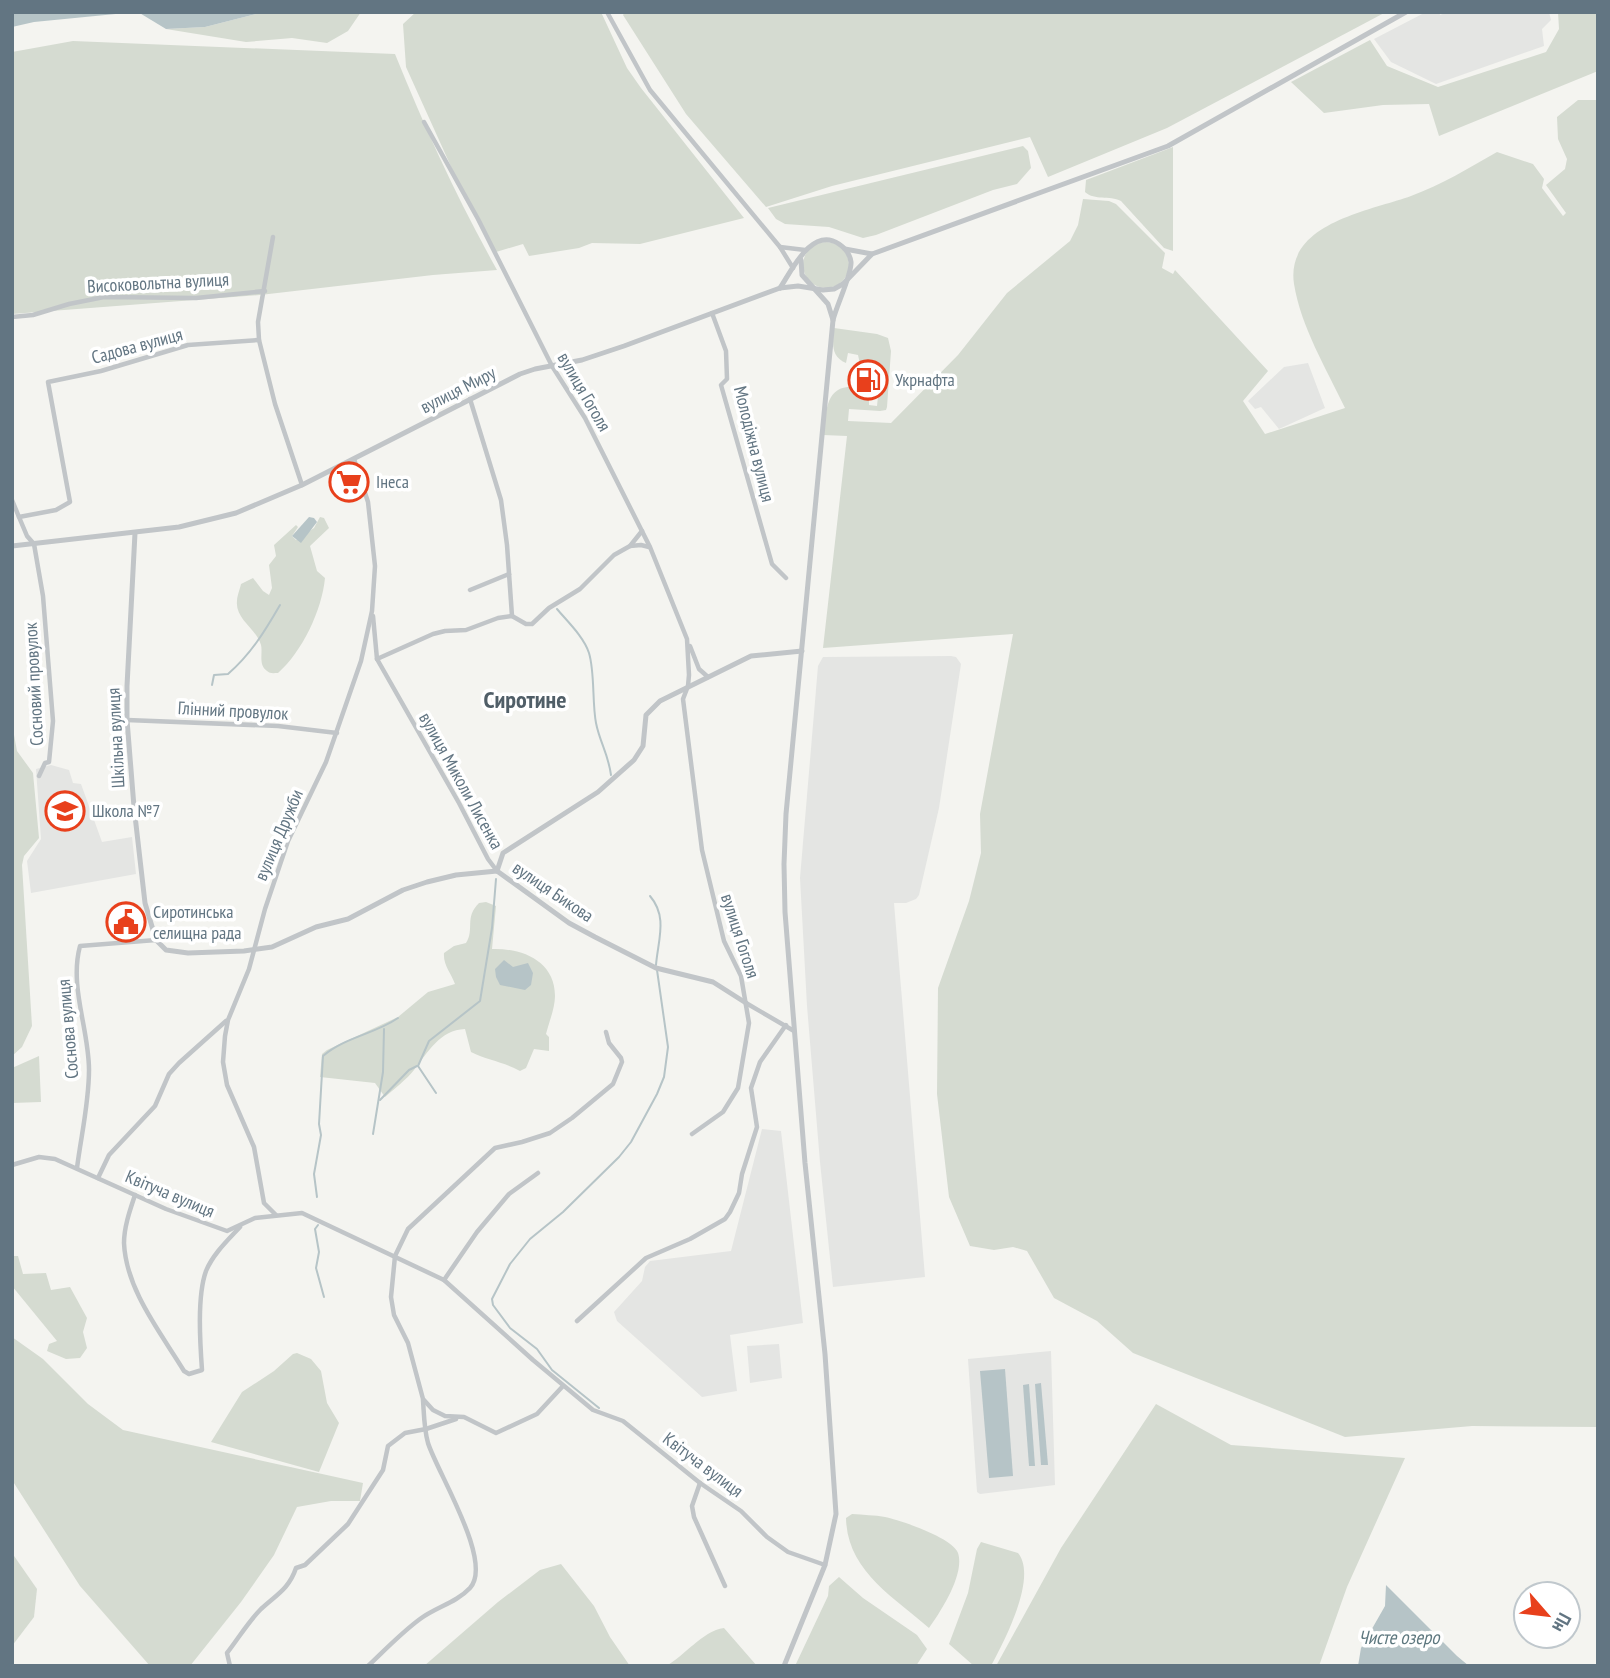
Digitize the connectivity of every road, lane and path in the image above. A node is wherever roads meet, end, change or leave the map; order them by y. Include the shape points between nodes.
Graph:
1 (607, 12) edge
2 (1406, 12) edge
3 (425, 122) dead end
4 (273, 237) dead end
5 (780, 247) junction
6 (845, 249) junction
7 (804, 254) junction
8 (872, 254) junction
9 (793, 268) junction
10 (847, 279) junction
11 (806, 280) junction
12 (813, 287) junction
13 (780, 288) junction
14 (265, 291) junction
15 (712, 313) junction
16 (12, 317) edge
17 (833, 320) junction
18 (259, 340) junction
19 (552, 366) junction
20 (470, 399) junction
21 (354, 459) junction
22 (302, 485) junction
23 (12, 500) edge
24 (19, 517) junction
25 (642, 531) junction
26 (135, 533) junction
27 (34, 544) junction
28 (12, 546) edge
29 (630, 546) junction
30 (650, 547) junction
31 (509, 574) junction
32 (786, 578) dead end
33 (470, 590) dead end
34 (372, 611) junction
35 (512, 616) junction
36 (687, 639) junction
37 (802, 651) junction
38 (377, 659) junction
39 (708, 677) junction
40 (688, 686) junction
41 (127, 720) junction
42 (337, 733) junction
43 (38, 776) dead end
44 (497, 872) junction
45 (156, 940) junction
46 (97, 944) joint
47 (254, 950) junction
48 (746, 1003) junction
49 (228, 1020) junction
50 (786, 1025) junction
51 (606, 1032) dead end
52 (795, 1032) junction
53 (692, 1134) dead end
54 (12, 1165) edge
55 (77, 1168) junction
56 (538, 1173) dead end
57 (98, 1178) junction
58 (135, 1195) junction
59 (276, 1215) junction
60 (240, 1226) junction
61 (395, 1256) junction
62 (444, 1280) junction
63 (578, 1321) dead end
64 (563, 1386) junction
65 (423, 1399) junction
66 (460, 1418) junction
67 (426, 1429) junction
68 (700, 1483) junction
69 (825, 1565) junction
70 (725, 1586) dead end
71 (230, 1666) edge
72 (368, 1666) edge
73 (784, 1666) edge

1 - 5 street via 650,90
2 - 8 street via 1168,146
3 - 19 street, вулиця Гоголя
4 - 14 street
5 - 7 street
5 - 9 street
6 - 7 street via 823,240 810,245
6 - 8 street
6 - 10 street via 851,262
7 - 9 street
7 - 11 street via 801,268
8 - 10 street
9 - 11 street
9 - 13 street
10 - 12 street via 834,289
10 - 17 street
11 - 12 street
12 - 13 street, вулиця Миру
12 - 17 street via 828,304
13 - 15 street, вулиця Миру
14 - 16 street, Високовольтна вулиця via 196,298 103,297
14 - 18 street
15 - 19 street, вулиця Миру via 613,350
15 - 32 street, Молодіжна вулиця via 726,351 727,379 721,385 733,433 772,564
17 - 37 street
18 - 22 street
18 - 24 street, Садова вулиця via 188,345 48,382 70,502 56,510
19 - 20 street, вулиця Миру via 520,374
19 - 25 street, вулиця Гоголя
20 - 21 street, вулиця Миру
20 - 31 street via 500,500
21 - 22 street, вулиця Миру
21 - 34 street, вулиця Дружби via 368,502 375,566
22 - 26 street, вулиця Миру via 236,513
23 - 24 street
24 - 27 street
25 - 29 street
25 - 30 street, вулиця Гоголя
26 - 27 street
26 - 41 street, Шкільна вулиця
27 - 28 street
27 - 43 street, Сосновий провулок via 43,596 53,728 49,762
29 - 30 street
29 - 35 street via 532,624
30 - 36 street, вулиця Гоголя
31 - 33 street
31 - 35 street
34 - 38 street, вулиця Миколи Лисенка
34 - 42 street, вулиця Дружби
35 - 38 street via 433,634
36 - 39 street via 699,669
36 - 40 street, вулиця Гоголя
37 - 39 street via 751,656
37 - 52 street via 784,864
38 - 44 street, вулиця Миколи Лисенка
39 - 40 street
40 - 44 street, вулиця Миколи Лисенка via 660,701 646,715 643,746 635,760 503,853
40 - 48 street, вулиця Гоголя via 683,699 702,849 724,941 741,976
41 - 42 street, Глінний провулок
41 - 45 street, Шкільна вулиця via 145,904
42 - 47 street, вулиця Дружби via 288,841
44 - 47 street, вулиця Бикова via 427,882 346,920
44 - 48 street, вулиця Бикова via 569,923 656,968 713,982
45 - 46 street, вулиця Бикова
45 - 47 street, вулиця Бикова via 166,950 188,953
46 - 55 street, Соснова вулиця via 80,946 76,969 89,1069
47 - 49 street, вулиця Дружби
48 - 50 street
48 - 53 street, вулиця Гоголя via 749,1023 738,1088 723,1112
49 - 57 street via 169,1074 155,1106 109,1154
49 - 59 street, вулиця Дружби via 223,1062 227,1085 254,1147 264,1203
50 - 52 street
50 - 63 street via 760,1062 751,1088 757,1127 734,1206 702,1233 646,1258
51 - 61 street via 622,1062 613,1084 550,1133 495,1148 408,1229
52 - 69 street via 835,1466 836,1514
54 - 55 street, Квітуча вулиця via 47,1157
55 - 57 street, Квітуча вулиця
56 - 62 street via 509,1194
57 - 58 street, Квітуча вулиця
58 - 60 street, Квітуча вулиця via 215,1228 227,1231
58 - 60 street via 124,1243 130,1271 137,1292 189,1374 202,1370 200,1312 206,1272
59 - 60 street, Квітуча вулиця
59 - 61 street, Квітуча вулиця via 302,1213
61 - 62 street, Квітуча вулиця
61 - 65 street via 394,1315 408,1343
62 - 64 street, Квітуча вулиця
64 - 66 street via 537,1414 496,1433
64 - 68 street, Квітуча вулиця via 593,1410 623,1421
65 - 66 street via 433,1410
65 - 67 street
66 - 67 street
67 - 71 street via 405,1433 388,1446 374,1486 342,1531 296,1568 292,1581 261,1610 227,1653
67 - 72 street via 440,1473 456,1502 477,1576 473,1586 422,1617
68 - 69 street, Квітуча вулиця via 788,1552
68 - 70 street via 692,1506 694,1517
69 - 73 street

